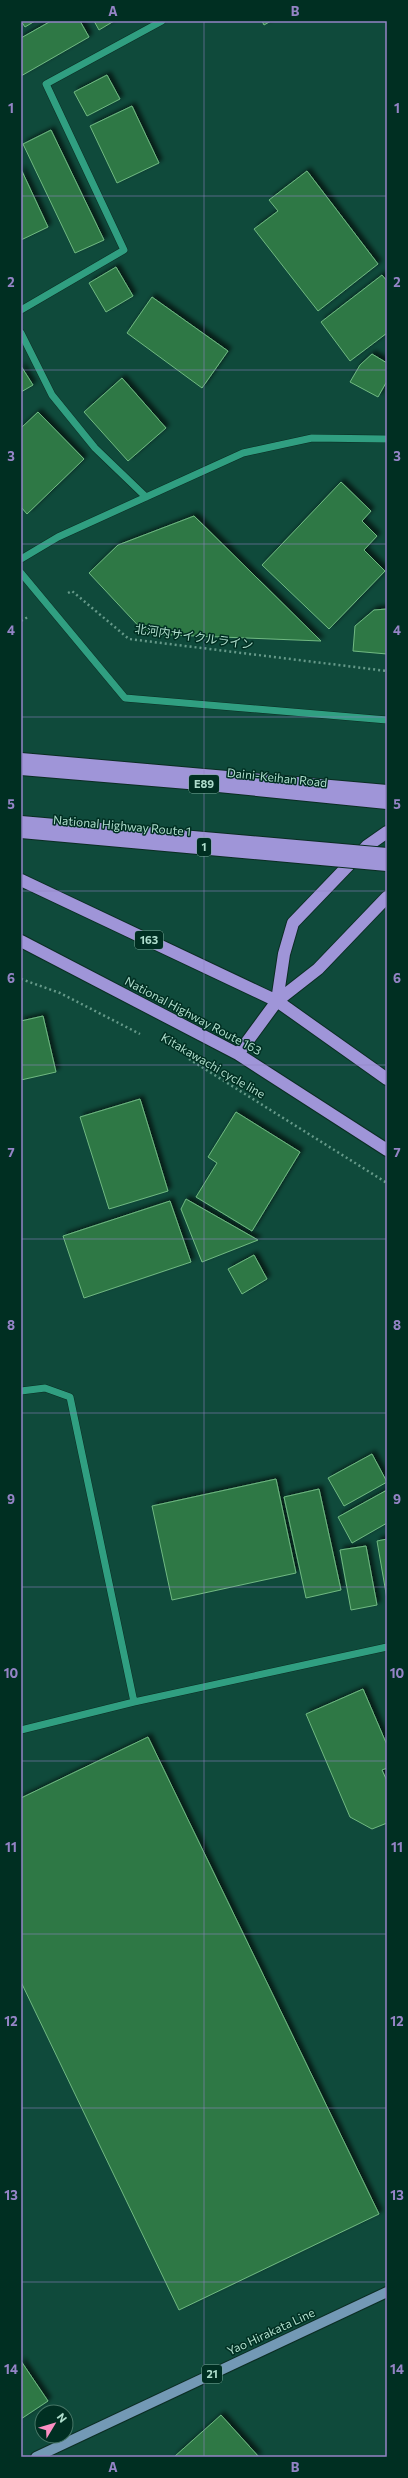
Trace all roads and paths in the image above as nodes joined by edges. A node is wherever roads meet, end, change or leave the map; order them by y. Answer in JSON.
{"nodes":[{"id":1,"x":162,"y":21,"type":"edge"},
{"id":2,"x":21,"y":310,"type":"edge"},
{"id":3,"x":21,"y":333,"type":"edge"},
{"id":4,"x":387,"y":439,"type":"edge"},
{"id":5,"x":146,"y":497,"type":"junction"},
{"id":6,"x":21,"y":559,"type":"edge"},
{"id":7,"x":21,"y":573,"type":"edge"},
{"id":8,"x":48,"y":605,"type":"junction"},
{"id":9,"x":21,"y":620,"type":"edge"},
{"id":10,"x":387,"y":671,"type":"edge"},
{"id":11,"x":387,"y":720,"type":"edge"},
{"id":12,"x":21,"y":759,"type":"edge"},
{"id":13,"x":21,"y":768,"type":"edge"},
{"id":14,"x":387,"y":791,"type":"edge"},
{"id":15,"x":387,"y":803,"type":"edge"},
{"id":16,"x":21,"y":822,"type":"edge"},
{"id":17,"x":21,"y":832,"type":"edge"},
{"id":18,"x":387,"y":832,"type":"edge"},
{"id":19,"x":387,"y":854,"type":"edge"},
{"id":20,"x":387,"y":865,"type":"edge"},
{"id":21,"x":21,"y":880,"type":"edge"},
{"id":22,"x":387,"y":897,"type":"edge"},
{"id":23,"x":21,"y":941,"type":"edge"},
{"id":24,"x":21,"y":979,"type":"edge"},
{"id":25,"x":277,"y":1001,"type":"junction"},
{"id":26,"x":142,"y":1035,"type":"dead end"},
{"id":27,"x":238,"y":1054,"type":"junction"},
{"id":28,"x":183,"y":1056,"type":"dead end"},
{"id":29,"x":387,"y":1079,"type":"edge"},
{"id":30,"x":387,"y":1150,"type":"edge"},
{"id":31,"x":387,"y":1183,"type":"edge"},
{"id":32,"x":21,"y":1391,"type":"edge"},
{"id":33,"x":387,"y":1647,"type":"edge"},
{"id":34,"x":134,"y":1702,"type":"junction"},
{"id":35,"x":21,"y":1730,"type":"edge"},
{"id":36,"x":387,"y":2292,"type":"edge"},
{"id":37,"x":36,"y":2457,"type":"edge"}],
"edges":[{"from":1,"to":2,"type":"street"},
{"from":3,"to":5,"type":"street"},
{"from":4,"to":5,"type":"street"},
{"from":5,"to":6,"type":"street"},
{"from":7,"to":8,"type":"street"},
{"from":8,"to":9,"type":"path","name":"北河内サイクルライン"},
{"from":8,"to":10,"type":"path","name":"北河内サイクルライン"},
{"from":8,"to":11,"type":"street"},
{"from":12,"to":14,"type":"highway"},
{"from":13,"to":15,"type":"highway","name":"Daini-Keihan Road","number":"E89"},
{"from":16,"to":19,"type":"highway","bridge":true},
{"from":17,"to":20,"type":"highway","name":"National Highway Route 1","number":"1","bridge":true},
{"from":18,"to":25,"type":"highway"},
{"from":21,"to":25,"type":"highway","number":"163"},
{"from":22,"to":25,"type":"highway"},
{"from":23,"to":27,"type":"highway","name":"National Highway Route 163"},
{"from":24,"to":26,"type":"path"},
{"from":25,"to":27,"type":"highway"},
{"from":25,"to":29,"type":"highway","number":"163"},
{"from":27,"to":30,"type":"highway","name":"National Highway Route 163"},
{"from":28,"to":31,"type":"path","name":"Kitakawachi cycle line"},
{"from":32,"to":34,"type":"street"},
{"from":33,"to":34,"type":"street"},
{"from":34,"to":35,"type":"street"},
{"from":36,"to":37,"type":"main road","name":"Yao Hirakata Line","number":"21"}]}
